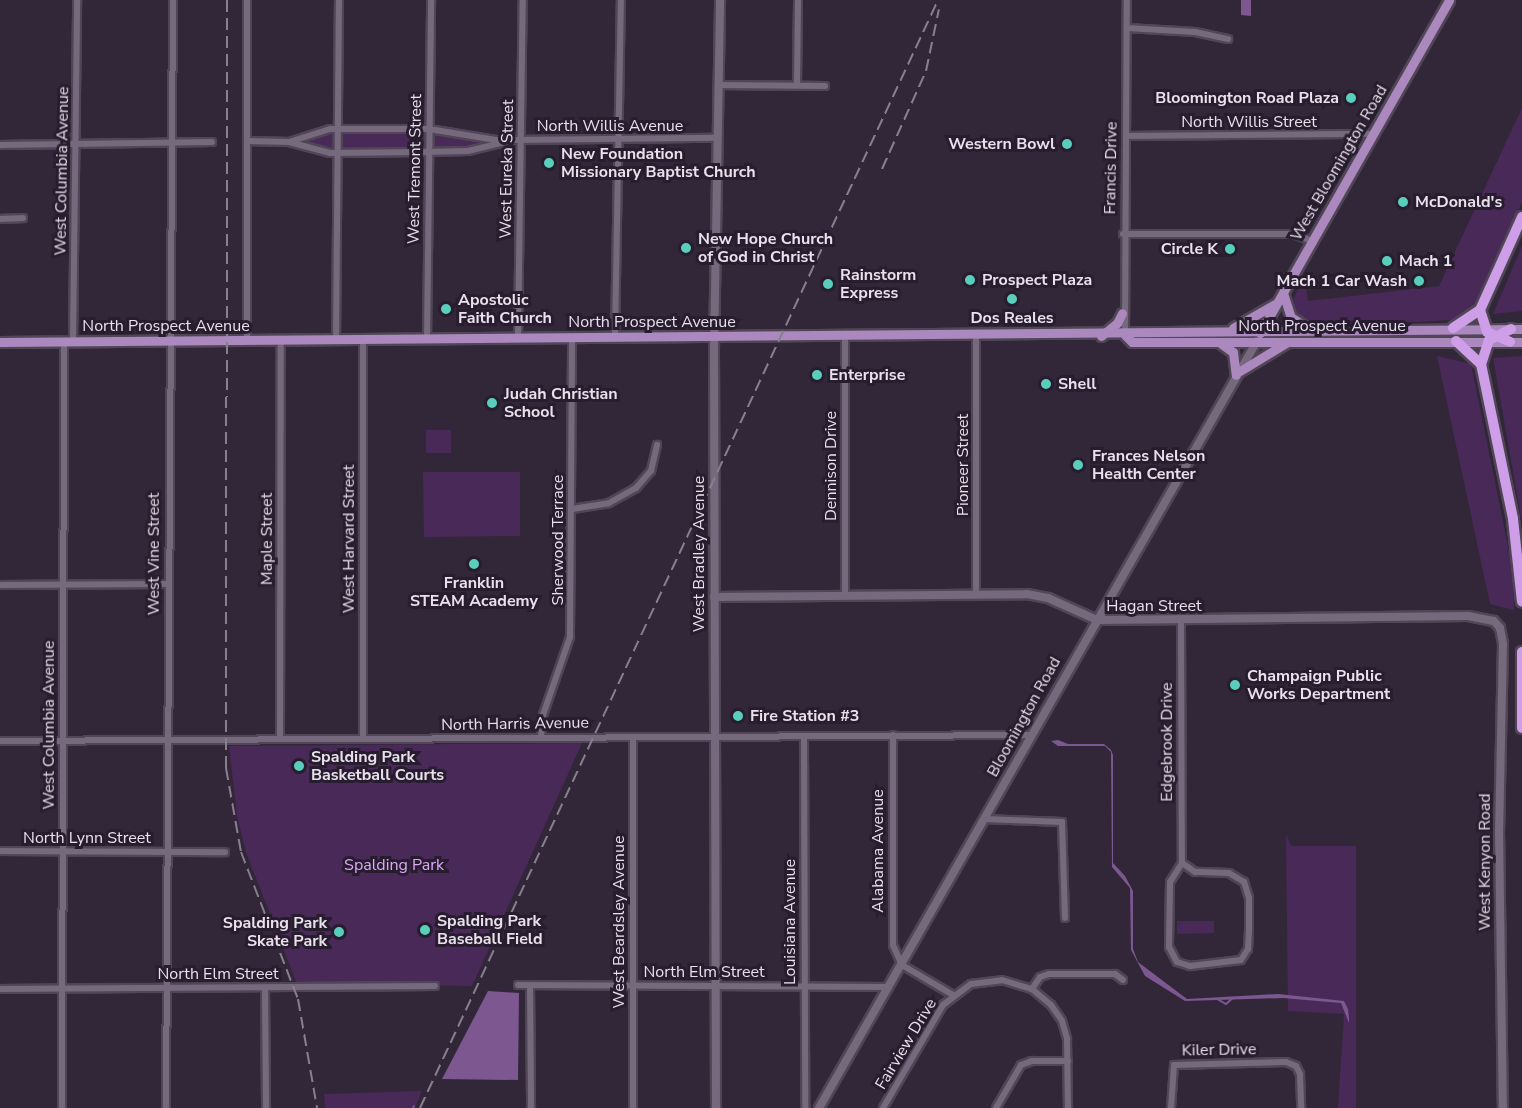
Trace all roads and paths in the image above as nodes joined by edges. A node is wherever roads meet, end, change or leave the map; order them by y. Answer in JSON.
{"nodes":[{"id":1,"x":77,"y":0,"type":"edge"},
{"id":2,"x":173,"y":0,"type":"edge"},
{"id":3,"x":247,"y":0,"type":"edge"},
{"id":4,"x":339,"y":0,"type":"edge"},
{"id":5,"x":431,"y":0,"type":"edge"},
{"id":6,"x":523,"y":0,"type":"edge"},
{"id":7,"x":621,"y":0,"type":"edge"},
{"id":8,"x":720,"y":0,"type":"edge"},
{"id":9,"x":798,"y":0,"type":"edge"},
{"id":10,"x":1127,"y":0,"type":"edge"},
{"id":11,"x":1449,"y":0,"type":"edge"},
{"id":12,"x":1127,"y":28,"type":"junction"},
{"id":13,"x":1228,"y":39,"type":"dead end"},
{"id":14,"x":797,"y":84,"type":"junction"},
{"id":15,"x":718,"y":85,"type":"junction"},
{"id":16,"x":825,"y":86,"type":"dead end"},
{"id":17,"x":338,"y":129,"type":"junction"},
{"id":18,"x":429,"y":129,"type":"junction"},
{"id":19,"x":1372,"y":134,"type":"junction"},
{"id":20,"x":1126,"y":136,"type":"junction"},
{"id":21,"x":717,"y":138,"type":"junction"},
{"id":22,"x":618,"y":139,"type":"junction"},
{"id":23,"x":521,"y":140,"type":"junction"},
{"id":24,"x":247,"y":141,"type":"junction"},
{"id":25,"x":502,"y":141,"type":"junction"},
{"id":26,"x":212,"y":142,"type":"dead end"},
{"id":27,"x":289,"y":142,"type":"junction"},
{"id":28,"x":171,"y":143,"type":"junction"},
{"id":29,"x":76,"y":144,"type":"junction"},
{"id":30,"x":0,"y":145,"type":"edge"},
{"id":31,"x":429,"y":152,"type":"junction"},
{"id":32,"x":338,"y":153,"type":"junction"},
{"id":33,"x":1522,"y":217,"type":"edge"},
{"id":34,"x":23,"y":218,"type":"dead end"},
{"id":35,"x":0,"y":219,"type":"edge"},
{"id":36,"x":1123,"y":234,"type":"junction"},
{"id":37,"x":1312,"y":241,"type":"junction"},
{"id":38,"x":1283,"y":293,"type":"junction"},
{"id":39,"x":1277,"y":302,"type":"junction"},
{"id":40,"x":1480,"y":310,"type":"junction"},
{"id":41,"x":1122,"y":313,"type":"junction"},
{"id":42,"x":1453,"y":328,"type":"junction"},
{"id":43,"x":1485,"y":328,"type":"junction"},
{"id":44,"x":1227,"y":329,"type":"junction"},
{"id":45,"x":1517,"y":329,"type":"edge"},
{"id":46,"x":1262,"y":330,"type":"junction"},
{"id":47,"x":1311,"y":330,"type":"junction"},
{"id":48,"x":1125,"y":335,"type":"junction"},
{"id":49,"x":714,"y":336,"type":"junction"},
{"id":50,"x":845,"y":336,"type":"junction"},
{"id":51,"x":976,"y":336,"type":"junction"},
{"id":52,"x":1101,"y":336,"type":"junction"},
{"id":53,"x":572,"y":337,"type":"junction"},
{"id":54,"x":615,"y":337,"type":"junction"},
{"id":55,"x":518,"y":338,"type":"junction"},
{"id":56,"x":336,"y":339,"type":"junction"},
{"id":57,"x":363,"y":339,"type":"junction"},
{"id":58,"x":427,"y":339,"type":"junction"},
{"id":59,"x":1491,"y":339,"type":"junction"},
{"id":60,"x":247,"y":340,"type":"junction"},
{"id":61,"x":281,"y":340,"type":"junction"},
{"id":62,"x":1217,"y":340,"type":"junction"},
{"id":63,"x":1257,"y":340,"type":"junction"},
{"id":64,"x":69,"y":341,"type":"junction"},
{"id":65,"x":168,"y":341,"type":"junction"},
{"id":66,"x":0,"y":342,"type":"edge"},
{"id":67,"x":1456,"y":342,"type":"junction"},
{"id":68,"x":1510,"y":342,"type":"joint"},
{"id":69,"x":1522,"y":342,"type":"edge"},
{"id":70,"x":1288,"y":343,"type":"junction"},
{"id":71,"x":1481,"y":364,"type":"junction"},
{"id":72,"x":1238,"y":373,"type":"junction"},
{"id":73,"x":657,"y":445,"type":"dead end"},
{"id":74,"x":572,"y":509,"type":"junction"},
{"id":75,"x":63,"y":584,"type":"junction"},
{"id":76,"x":167,"y":584,"type":"junction"},
{"id":77,"x":0,"y":585,"type":"edge"},
{"id":78,"x":976,"y":595,"type":"junction"},
{"id":79,"x":845,"y":596,"type":"junction"},
{"id":80,"x":714,"y":597,"type":"junction"},
{"id":81,"x":1522,"y":602,"type":"edge"},
{"id":82,"x":1097,"y":620,"type":"junction"},
{"id":83,"x":1491,"y":620,"type":"joint"},
{"id":84,"x":1181,"y":621,"type":"junction"},
{"id":85,"x":1522,"y":652,"type":"edge"},
{"id":86,"x":1522,"y":728,"type":"edge"},
{"id":87,"x":893,"y":735,"type":"junction"},
{"id":88,"x":1029,"y":735,"type":"junction"},
{"id":89,"x":633,"y":736,"type":"junction"},
{"id":90,"x":715,"y":736,"type":"junction"},
{"id":91,"x":804,"y":736,"type":"junction"},
{"id":92,"x":540,"y":737,"type":"junction"},
{"id":93,"x":280,"y":739,"type":"junction"},
{"id":94,"x":363,"y":739,"type":"junction"},
{"id":95,"x":63,"y":740,"type":"junction"},
{"id":96,"x":166,"y":740,"type":"junction"},
{"id":97,"x":0,"y":741,"type":"edge"},
{"id":98,"x":984,"y":819,"type":"junction"},
{"id":99,"x":0,"y":851,"type":"edge"},
{"id":100,"x":166,"y":851,"type":"junction"},
{"id":101,"x":62,"y":852,"type":"junction"},
{"id":102,"x":225,"y":852,"type":"dead end"},
{"id":103,"x":1182,"y":863,"type":"junction"},
{"id":104,"x":1065,"y":918,"type":"dead end"},
{"id":105,"x":902,"y":965,"type":"junction"},
{"id":106,"x":1123,"y":980,"type":"dead end"},
{"id":107,"x":518,"y":985,"type":"dead end"},
{"id":108,"x":530,"y":985,"type":"junction"},
{"id":109,"x":633,"y":985,"type":"junction"},
{"id":110,"x":715,"y":985,"type":"junction"},
{"id":111,"x":435,"y":986,"type":"dead end"},
{"id":112,"x":804,"y":986,"type":"junction"},
{"id":113,"x":889,"y":987,"type":"junction"},
{"id":114,"x":0,"y":988,"type":"edge"},
{"id":115,"x":62,"y":988,"type":"junction"},
{"id":116,"x":166,"y":988,"type":"junction"},
{"id":117,"x":266,"y":988,"type":"junction"},
{"id":118,"x":1032,"y":989,"type":"junction"},
{"id":119,"x":953,"y":995,"type":"junction"},
{"id":120,"x":1068,"y":1061,"type":"junction"},
{"id":121,"x":62,"y":1108,"type":"edge"},
{"id":122,"x":166,"y":1108,"type":"edge"},
{"id":123,"x":266,"y":1108,"type":"edge"},
{"id":124,"x":531,"y":1108,"type":"edge"},
{"id":125,"x":633,"y":1108,"type":"edge"},
{"id":126,"x":716,"y":1108,"type":"edge"},
{"id":127,"x":806,"y":1108,"type":"edge"},
{"id":128,"x":819,"y":1108,"type":"edge"},
{"id":129,"x":883,"y":1108,"type":"edge"},
{"id":130,"x":996,"y":1108,"type":"edge"},
{"id":131,"x":1068,"y":1108,"type":"edge"},
{"id":132,"x":1171,"y":1108,"type":"edge"},
{"id":133,"x":1300,"y":1108,"type":"edge"},
{"id":134,"x":1503,"y":1108,"type":"edge"}],
"edges":[{"from":1,"to":29,"type":"street","name":"West Columbia Avenue"},
{"from":2,"to":28,"type":"street","name":"West Vine Street"},
{"from":3,"to":24,"type":"street"},
{"from":4,"to":17,"type":"street"},
{"from":5,"to":18,"type":"street","name":"West Tremont Street"},
{"from":6,"to":23,"type":"street","name":"West Eureka Street"},
{"from":7,"to":22,"type":"street"},
{"from":8,"to":15,"type":"main road","name":"West Bradley Avenue"},
{"from":9,"to":14,"type":"street"},
{"from":10,"to":12,"type":"street","name":"Francis Drive"},
{"from":11,"to":19,"type":"main road","name":"West Bloomington Road"},
{"from":12,"to":13,"type":"street"},
{"from":12,"to":20,"type":"street","name":"Francis Drive"},
{"from":14,"to":15,"type":"street"},
{"from":14,"to":16,"type":"street"},
{"from":15,"to":21,"type":"main road","name":"West Bradley Avenue"},
{"from":17,"to":18,"type":"street","name":"North Willis Avenue"},
{"from":17,"to":27,"type":"street","name":"North Willis Avenue"},
{"from":17,"to":32,"type":"street"},
{"from":18,"to":25,"type":"street","name":"North Willis Avenue"},
{"from":18,"to":31,"type":"street","name":"West Tremont Street"},
{"from":19,"to":20,"type":"street","name":"North Willis Street"},
{"from":19,"to":37,"type":"main road","name":"West Bloomington Road"},
{"from":20,"to":36,"type":"street","name":"Francis Drive"},
{"from":21,"to":22,"type":"street","name":"North Willis Avenue"},
{"from":21,"to":49,"type":"main road","name":"West Bradley Avenue"},
{"from":22,"to":23,"type":"street","name":"North Willis Avenue"},
{"from":22,"to":54,"type":"street"},
{"from":23,"to":25,"type":"street","name":"North Willis Avenue"},
{"from":23,"to":55,"type":"street","name":"West Eureka Street"},
{"from":24,"to":27,"type":"street","name":"North Willis Avenue"},
{"from":24,"to":60,"type":"street"},
{"from":25,"to":31,"type":"street","name":"North Willis Avenue"},
{"from":26,"to":28,"type":"street"},
{"from":27,"to":32,"type":"street","name":"North Willis Avenue"},
{"from":28,"to":29,"type":"street"},
{"from":28,"to":65,"type":"street","name":"West Vine Street"},
{"from":29,"to":30,"type":"street"},
{"from":29,"to":64,"type":"street","name":"West Columbia Avenue"},
{"from":31,"to":32,"type":"street","name":"North Willis Avenue"},
{"from":31,"to":58,"type":"street","name":"West Tremont Street"},
{"from":32,"to":56,"type":"street"},
{"from":33,"to":40,"type":"highway"},
{"from":34,"to":35,"type":"street"},
{"from":36,"to":37,"type":"street"},
{"from":36,"to":41,"type":"street","name":"Francis Drive"},
{"from":37,"to":38,"type":"main road","name":"West Bloomington Road"},
{"from":38,"to":39,"type":"main road","name":"West Bloomington Road"},
{"from":38,"to":47,"type":"main road"},
{"from":39,"to":44,"type":"main road"},
{"from":39,"to":46,"type":"main road","name":"West Bloomington Road"},
{"from":40,"to":42,"type":"highway"},
{"from":40,"to":43,"type":"highway"},
{"from":41,"to":48,"type":"street","name":"Francis Drive"},
{"from":41,"to":52,"type":"main road"},
{"from":42,"to":43,"type":"main road","name":"North Prospect Avenue"},
{"from":42,"to":47,"type":"main road","name":"North Prospect Avenue"},
{"from":43,"to":45,"type":"main road","name":"North Prospect Avenue"},
{"from":43,"to":59,"type":"highway"},
{"from":44,"to":46,"type":"main road","name":"North Prospect Avenue"},
{"from":44,"to":48,"type":"main road","name":"North Prospect Avenue"},
{"from":45,"to":59,"type":"highway"},
{"from":46,"to":47,"type":"main road","name":"North Prospect Avenue"},
{"from":46,"to":63,"type":"main road","name":"West Bloomington Road"},
{"from":48,"to":52,"type":"main road","name":"North Prospect Avenue"},
{"from":48,"to":62,"type":"main road","name":"North Prospect Avenue"},
{"from":49,"to":50,"type":"main road","name":"North Prospect Avenue"},
{"from":49,"to":54,"type":"main road","name":"North Prospect Avenue"},
{"from":49,"to":80,"type":"main road","name":"West Bradley Avenue"},
{"from":50,"to":51,"type":"main road","name":"North Prospect Avenue"},
{"from":50,"to":79,"type":"street","name":"Dennison Drive"},
{"from":51,"to":52,"type":"main road","name":"North Prospect Avenue"},
{"from":51,"to":78,"type":"street","name":"Pioneer Street"},
{"from":53,"to":54,"type":"main road","name":"North Prospect Avenue"},
{"from":53,"to":55,"type":"main road","name":"North Prospect Avenue"},
{"from":53,"to":74,"type":"street","name":"Sherwood Terrace"},
{"from":55,"to":58,"type":"main road","name":"North Prospect Avenue"},
{"from":56,"to":57,"type":"main road","name":"North Prospect Avenue"},
{"from":56,"to":61,"type":"main road","name":"North Prospect Avenue"},
{"from":57,"to":58,"type":"main road","name":"North Prospect Avenue"},
{"from":57,"to":94,"type":"street","name":"West Harvard Street"},
{"from":59,"to":67,"type":"main road","name":"North Prospect Avenue"},
{"from":59,"to":68,"type":"highway"},
{"from":59,"to":71,"type":"highway"},
{"from":60,"to":61,"type":"main road","name":"North Prospect Avenue"},
{"from":60,"to":65,"type":"main road","name":"North Prospect Avenue"},
{"from":61,"to":93,"type":"street","name":"Maple Street"},
{"from":62,"to":63,"type":"main road","name":"North Prospect Avenue"},
{"from":62,"to":72,"type":"main road"},
{"from":63,"to":70,"type":"main road","name":"North Prospect Avenue"},
{"from":63,"to":72,"type":"main road","name":"Bloomington Road"},
{"from":64,"to":65,"type":"main road","name":"North Prospect Avenue"},
{"from":64,"to":66,"type":"main road","name":"North Prospect Avenue"},
{"from":64,"to":75,"type":"street","name":"West Columbia Avenue"},
{"from":65,"to":76,"type":"street","name":"West Vine Street"},
{"from":67,"to":70,"type":"main road","name":"North Prospect Avenue"},
{"from":67,"to":71,"type":"highway"},
{"from":68,"to":69,"type":"main road"},
{"from":70,"to":72,"type":"main road"},
{"from":71,"to":81,"type":"highway"},
{"from":72,"to":82,"type":"main road","name":"Bloomington Road"},
{"from":73,"to":74,"type":"street"},
{"from":74,"to":92,"type":"street","name":"Sherwood Terrace"},
{"from":75,"to":76,"type":"street"},
{"from":75,"to":77,"type":"street"},
{"from":75,"to":95,"type":"street","name":"West Columbia Avenue"},
{"from":76,"to":96,"type":"street","name":"West Vine Street"},
{"from":78,"to":79,"type":"main road","name":"Hagan Street"},
{"from":78,"to":82,"type":"main road","name":"Hagan Street"},
{"from":79,"to":80,"type":"main road","name":"Hagan Street"},
{"from":80,"to":90,"type":"main road","name":"West Bradley Avenue"},
{"from":82,"to":84,"type":"main road","name":"Hagan Street"},
{"from":82,"to":88,"type":"main road","name":"Bloomington Road"},
{"from":83,"to":84,"type":"main road","name":"Hagan Street"},
{"from":83,"to":134,"type":"main road","name":"West Kenyon Road"},
{"from":84,"to":103,"type":"street","name":"Edgebrook Drive"},
{"from":85,"to":86,"type":"highway"},
{"from":87,"to":88,"type":"street","name":"North Harris Avenue"},
{"from":87,"to":91,"type":"street","name":"North Harris Avenue"},
{"from":87,"to":105,"type":"street","name":"Alabama Avenue"},
{"from":88,"to":98,"type":"main road","name":"Bloomington Road"},
{"from":89,"to":90,"type":"street","name":"North Harris Avenue"},
{"from":89,"to":92,"type":"street","name":"North Harris Avenue"},
{"from":89,"to":109,"type":"street","name":"West Beardsley Avenue"},
{"from":90,"to":91,"type":"street","name":"North Harris Avenue"},
{"from":90,"to":110,"type":"main road","name":"West Bradley Avenue"},
{"from":91,"to":112,"type":"street","name":"Louisiana Avenue"},
{"from":92,"to":94,"type":"street","name":"North Harris Avenue"},
{"from":93,"to":94,"type":"street","name":"North Harris Avenue"},
{"from":93,"to":96,"type":"street","name":"North Harris Avenue"},
{"from":95,"to":96,"type":"street","name":"North Harris Avenue"},
{"from":95,"to":97,"type":"street","name":"North Harris Avenue"},
{"from":95,"to":101,"type":"street","name":"West Columbia Avenue"},
{"from":96,"to":100,"type":"street","name":"West Vine Street"},
{"from":98,"to":104,"type":"street"},
{"from":98,"to":105,"type":"main road","name":"Bloomington Road"},
{"from":99,"to":101,"type":"street","name":"North Lynn Street"},
{"from":100,"to":101,"type":"street","name":"North Lynn Street"},
{"from":100,"to":102,"type":"street","name":"North Lynn Street"},
{"from":100,"to":116,"type":"street","name":"West Vine Street"},
{"from":101,"to":115,"type":"street","name":"West Columbia Avenue"},
{"from":103,"to":103,"type":"street","name":"Edgebrook Drive"},
{"from":105,"to":113,"type":"main road","name":"Bloomington Road"},
{"from":105,"to":119,"type":"street"},
{"from":106,"to":118,"type":"street"},
{"from":107,"to":108,"type":"street","name":"North Elm Street"},
{"from":108,"to":109,"type":"street","name":"North Elm Street"},
{"from":108,"to":124,"type":"street"},
{"from":109,"to":110,"type":"street","name":"North Elm Street"},
{"from":109,"to":125,"type":"street","name":"West Beardsley Avenue"},
{"from":110,"to":112,"type":"street","name":"North Elm Street"},
{"from":110,"to":126,"type":"main road","name":"West Bradley Avenue"},
{"from":111,"to":117,"type":"street","name":"North Elm Street"},
{"from":112,"to":113,"type":"street","name":"North Elm Street"},
{"from":112,"to":127,"type":"street","name":"Louisiana Avenue"},
{"from":113,"to":128,"type":"main road","name":"Bloomington Road"},
{"from":114,"to":115,"type":"street","name":"North Elm Street"},
{"from":115,"to":116,"type":"street","name":"North Elm Street"},
{"from":115,"to":121,"type":"street","name":"West Columbia Avenue"},
{"from":116,"to":117,"type":"street","name":"North Elm Street"},
{"from":116,"to":122,"type":"street","name":"West Vine Street"},
{"from":117,"to":123,"type":"street"},
{"from":118,"to":119,"type":"street"},
{"from":118,"to":120,"type":"street"},
{"from":119,"to":129,"type":"street","name":"Fairview Drive"},
{"from":120,"to":130,"type":"street"},
{"from":120,"to":131,"type":"street"},
{"from":132,"to":133,"type":"street","name":"Kiler Drive"}]}
